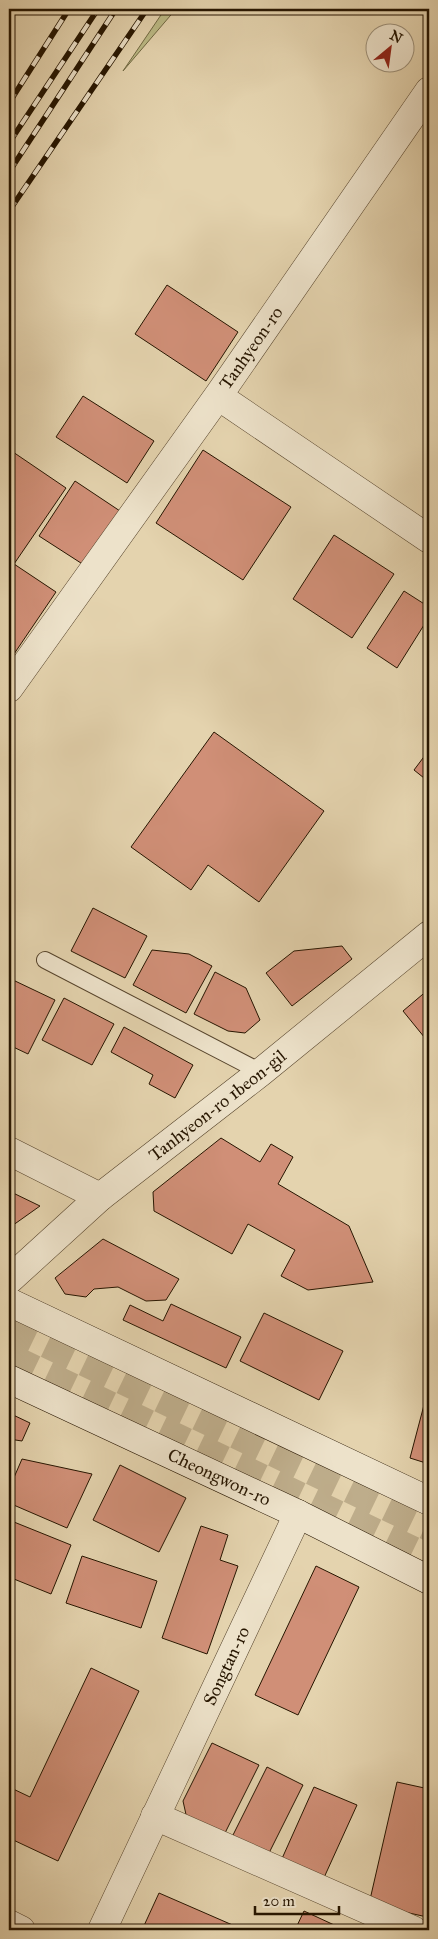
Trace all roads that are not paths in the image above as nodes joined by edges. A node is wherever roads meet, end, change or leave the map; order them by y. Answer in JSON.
{"nodes":[{"id":1,"x":429,"y":91,"type":"edge"},
{"id":2,"x":218,"y":396,"type":"junction"},
{"id":3,"x":429,"y":539,"type":"edge"},
{"id":4,"x":9,"y":688,"type":"edge"},
{"id":5,"x":429,"y":935,"type":"edge"},
{"id":6,"x":45,"y":960,"type":"dead end"},
{"id":7,"x":261,"y":1072,"type":"junction"},
{"id":8,"x":9,"y":1151,"type":"edge"},
{"id":9,"x":100,"y":1197,"type":"junction"},
{"id":10,"x":9,"y":1280,"type":"edge"},
{"id":11,"x":9,"y":1302,"type":"edge"},
{"id":12,"x":9,"y":1379,"type":"edge"},
{"id":13,"x":429,"y":1501,"type":"edge"},
{"id":14,"x":298,"y":1514,"type":"junction"},
{"id":15,"x":429,"y":1580,"type":"edge"},
{"id":16,"x":155,"y":1816,"type":"junction"},
{"id":17,"x":9,"y":1924,"type":"edge"},
{"id":18,"x":21,"y":1930,"type":"edge"},
{"id":19,"x":102,"y":1930,"type":"edge"},
{"id":20,"x":413,"y":1930,"type":"edge"}],
"edges":[{"from":1,"to":2,"type":"street","name":"Tanhyeon-ro"},
{"from":2,"to":3,"type":"street","name":"Tanhyeon-ro"},
{"from":2,"to":4,"type":"street"},
{"from":5,"to":7,"type":"street","name":"Tanhyeon-ro 1beon-gil"},
{"from":6,"to":7,"type":"lane"},
{"from":7,"to":9,"type":"street","name":"Tanhyeon-ro 1beon-gil"},
{"from":8,"to":9,"type":"street"},
{"from":9,"to":10,"type":"street","name":"Tanhyeon-ro 1beon-gil"},
{"from":11,"to":13,"type":"street"},
{"from":12,"to":14,"type":"street","name":"Cheongwon-ro"},
{"from":14,"to":15,"type":"street","name":"Cheongwon-ro"},
{"from":14,"to":16,"type":"street","name":"Songtan-ro"},
{"from":16,"to":19,"type":"street","name":"Songtan-ro"},
{"from":16,"to":20,"type":"street"},
{"from":17,"to":18,"type":"street"}]}
